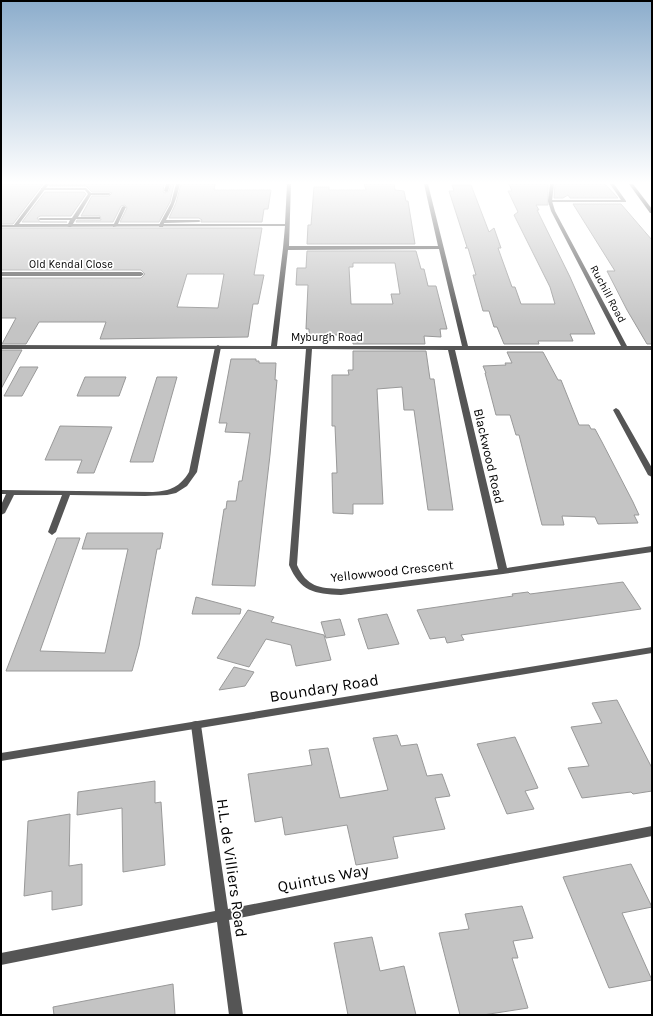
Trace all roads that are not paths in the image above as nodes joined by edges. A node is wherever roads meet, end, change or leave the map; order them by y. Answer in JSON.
{"nodes":[{"id":1,"x":287,"y":231,"type":"edge"},
{"id":2,"x":438,"y":231,"type":"edge"},
{"id":3,"x":563,"y":231,"type":"edge"},
{"id":4,"x":442,"y":247,"type":"junction"},
{"id":5,"x":286,"y":248,"type":"junction"},
{"id":6,"x":1,"y":274,"type":"edge"},
{"id":7,"x":141,"y":274,"type":"dead end"},
{"id":8,"x":1,"y":346,"type":"edge"},
{"id":9,"x":218,"y":347,"type":"junction"},
{"id":10,"x":274,"y":347,"type":"junction"},
{"id":11,"x":309,"y":347,"type":"junction"},
{"id":12,"x":451,"y":347,"type":"junction"},
{"id":13,"x":465,"y":347,"type":"junction"},
{"id":14,"x":625,"y":348,"type":"junction"},
{"id":15,"x":652,"y":348,"type":"edge"},
{"id":16,"x":616,"y":410,"type":"dead end"},
{"id":17,"x":652,"y":475,"type":"edge"},
{"id":18,"x":1,"y":492,"type":"edge"},
{"id":19,"x":11,"y":492,"type":"junction"},
{"id":20,"x":67,"y":493,"type":"junction"},
{"id":21,"x":1,"y":514,"type":"edge"},
{"id":22,"x":52,"y":532,"type":"dead end"},
{"id":23,"x":652,"y":549,"type":"edge"},
{"id":24,"x":503,"y":571,"type":"junction"},
{"id":25,"x":652,"y":650,"type":"edge"},
{"id":26,"x":196,"y":725,"type":"junction"},
{"id":27,"x":1,"y":757,"type":"edge"},
{"id":28,"x":652,"y":831,"type":"edge"},
{"id":29,"x":222,"y":915,"type":"junction"},
{"id":30,"x":1,"y":958,"type":"edge"},
{"id":31,"x":236,"y":1015,"type":"edge"}],
"edges":[{"from":1,"to":5,"type":"street"},
{"from":2,"to":4,"type":"street"},
{"from":3,"to":14,"type":"street","name":"Ruchill Road"},
{"from":4,"to":5,"type":"street"},
{"from":4,"to":13,"type":"street"},
{"from":5,"to":10,"type":"street"},
{"from":6,"to":7,"type":"street","name":"Old Kendal Close"},
{"from":8,"to":9,"type":"street","name":"Myburgh Road"},
{"from":9,"to":10,"type":"street","name":"Myburgh Road"},
{"from":9,"to":20,"type":"street"},
{"from":10,"to":11,"type":"street","name":"Myburgh Road"},
{"from":11,"to":12,"type":"street","name":"Myburgh Road"},
{"from":11,"to":24,"type":"street","name":"Yellowwood Crescent"},
{"from":12,"to":13,"type":"street","name":"Myburgh Road"},
{"from":12,"to":24,"type":"street","name":"Blackwood Road"},
{"from":13,"to":14,"type":"street","name":"Myburgh Road"},
{"from":14,"to":15,"type":"street","name":"Myburgh Road"},
{"from":16,"to":17,"type":"street"},
{"from":18,"to":19,"type":"street"},
{"from":19,"to":20,"type":"street"},
{"from":19,"to":21,"type":"street"},
{"from":20,"to":22,"type":"street"},
{"from":23,"to":24,"type":"street","name":"Yellowwood Crescent"},
{"from":25,"to":26,"type":"street","name":"Boundary Road"},
{"from":26,"to":27,"type":"street","name":"Boundary Road"},
{"from":26,"to":29,"type":"street","name":"H.L. de Villiers Road"},
{"from":28,"to":29,"type":"street","name":"Quintus Way"},
{"from":29,"to":30,"type":"street","name":"Quintus Way"},
{"from":29,"to":31,"type":"street","name":"H.L. de Villiers Road"}]}
